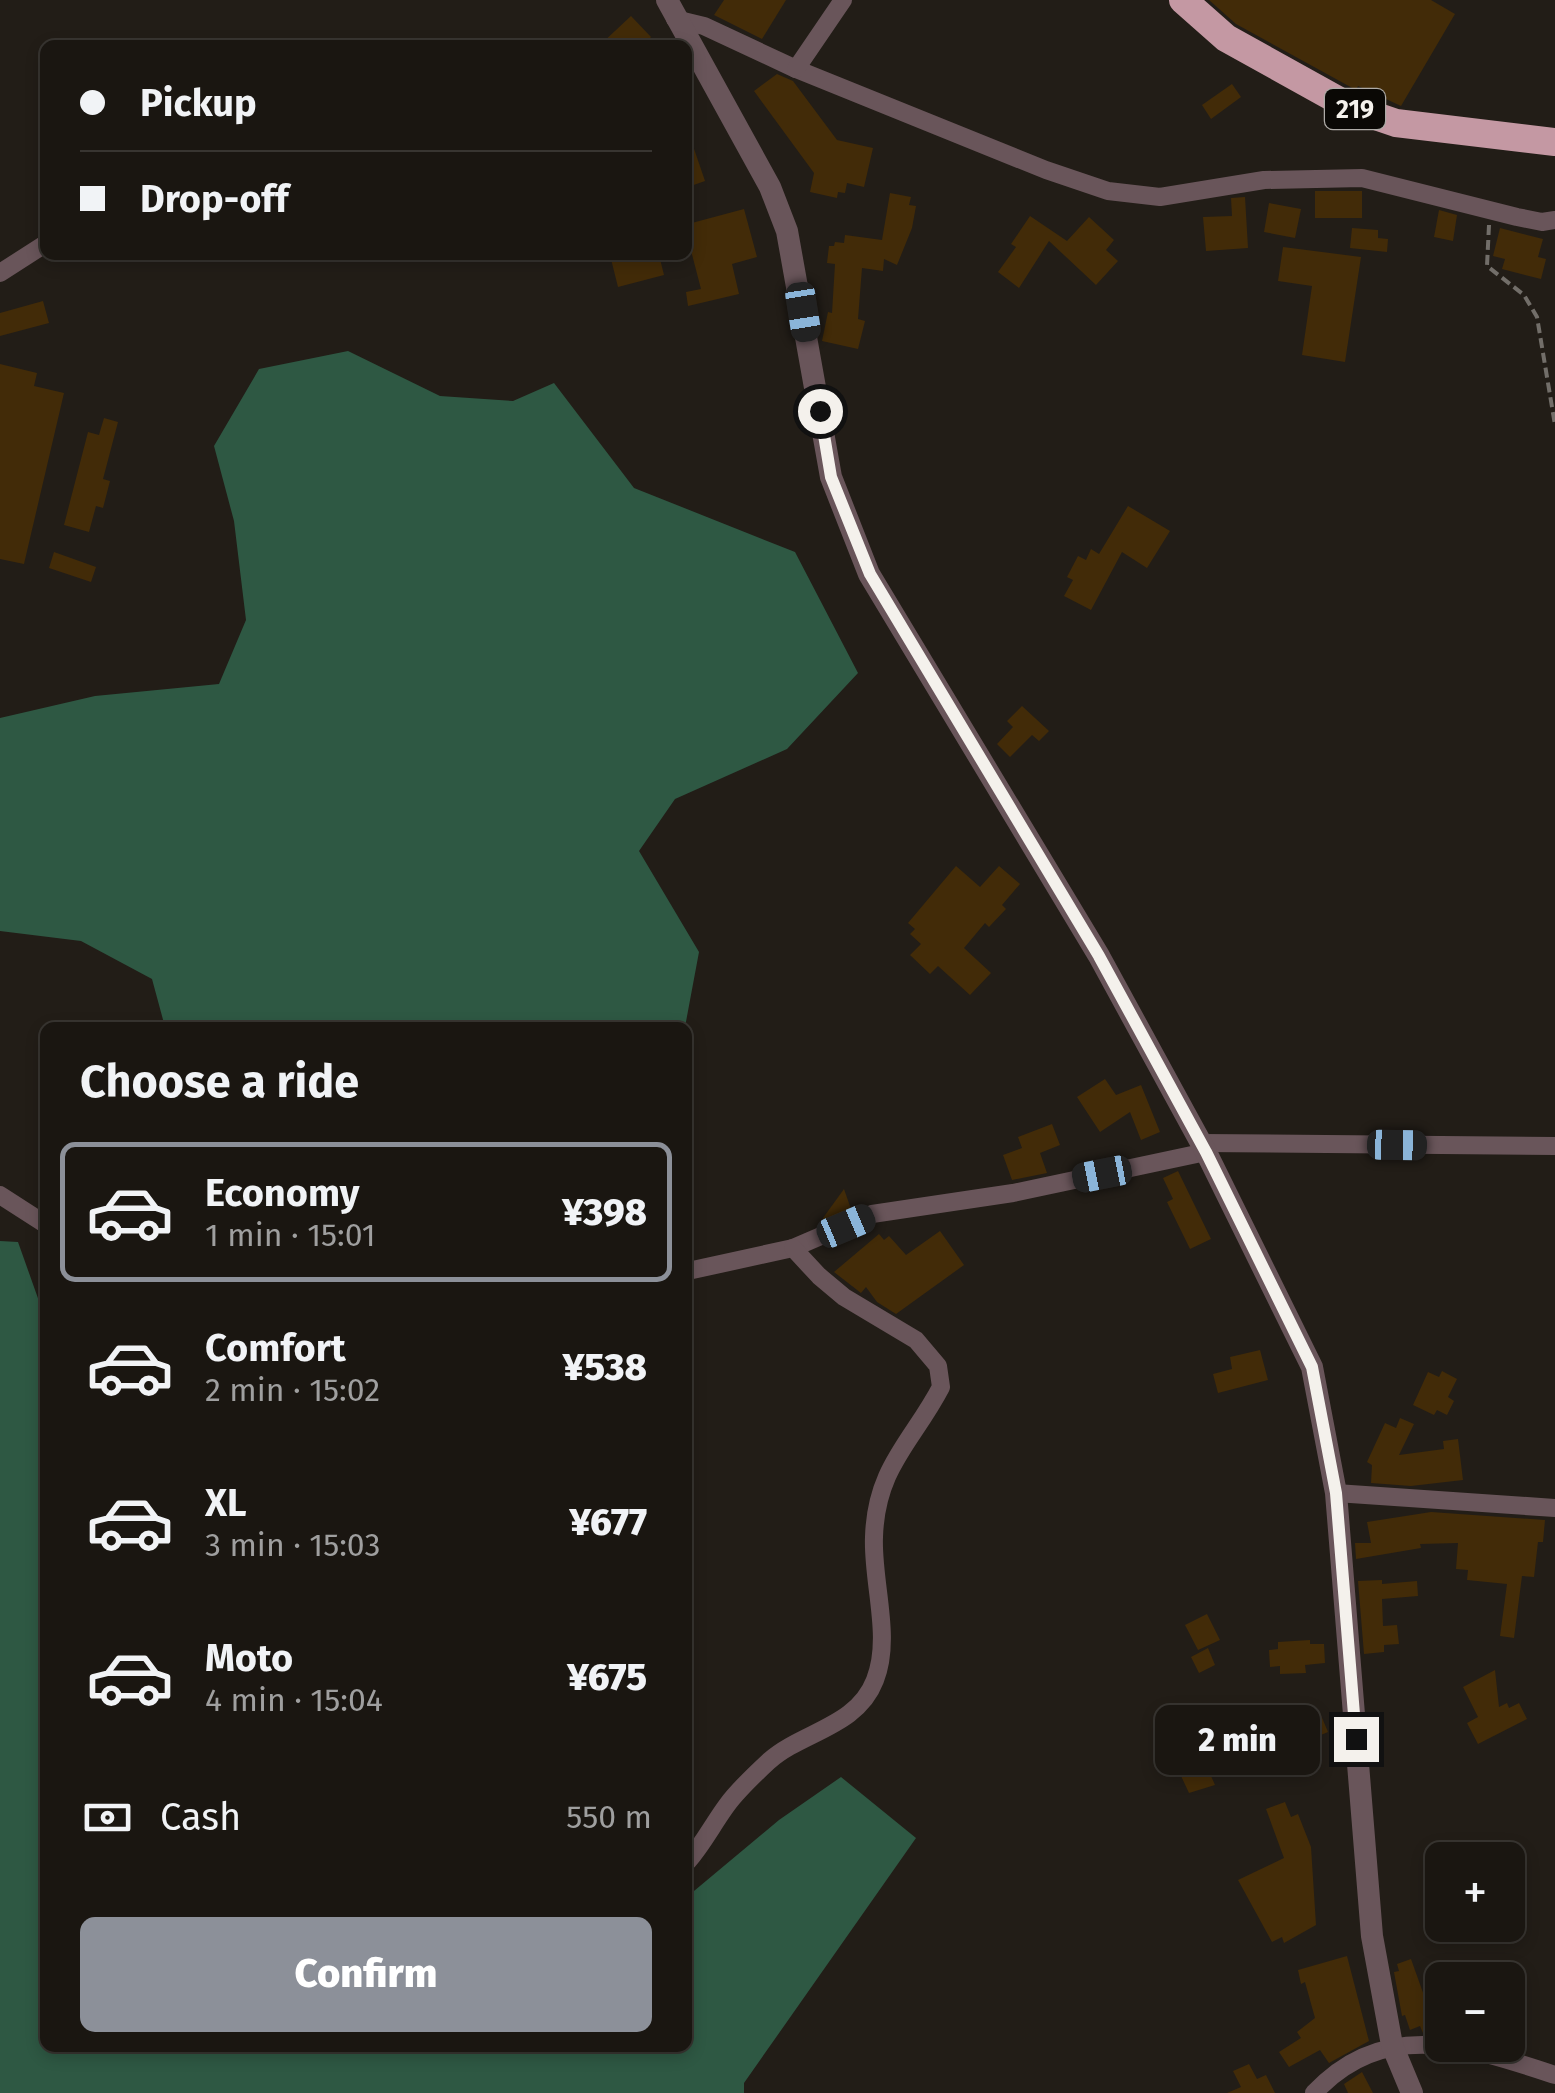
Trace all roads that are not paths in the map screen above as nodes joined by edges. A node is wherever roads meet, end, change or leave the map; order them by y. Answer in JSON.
{"nodes":[{"id":1,"x":843,"y":0,"type":"edge"},
{"id":2,"x":1183,"y":0,"type":"edge"},
{"id":3,"x":671,"y":9,"type":"edge"},
{"id":4,"x":686,"y":40,"type":"edge"},
{"id":5,"x":692,"y":51,"type":"edge"},
{"id":6,"x":796,"y":69,"type":"junction"},
{"id":7,"x":1555,"y":142,"type":"edge"},
{"id":8,"x":1555,"y":220,"type":"edge"},
{"id":9,"x":40,"y":247,"type":"edge"},
{"id":10,"x":0,"y":273,"type":"edge"},
{"id":11,"x":1555,"y":1146,"type":"edge"},
{"id":12,"x":1203,"y":1148,"type":"junction"},
{"id":13,"x":0,"y":1195,"type":"edge"},
{"id":14,"x":40,"y":1221,"type":"edge"},
{"id":15,"x":793,"y":1248,"type":"junction"},
{"id":16,"x":692,"y":1270,"type":"edge"},
{"id":17,"x":1336,"y":1493,"type":"junction"},
{"id":18,"x":1555,"y":1508,"type":"edge"},
{"id":19,"x":692,"y":1855,"type":"edge"},
{"id":20,"x":1392,"y":2045,"type":"junction"},
{"id":21,"x":1555,"y":2075,"type":"edge"},
{"id":22,"x":1314,"y":2093,"type":"edge"},
{"id":23,"x":1412,"y":2093,"type":"edge"}],
"edges":[{"from":1,"to":6,"type":"street"},
{"from":2,"to":7,"type":"highway","number":"219"},
{"from":3,"to":4,"type":"street"},
{"from":3,"to":6,"type":"street"},
{"from":5,"to":12,"type":"street"},
{"from":6,"to":8,"type":"street"},
{"from":9,"to":10,"type":"street"},
{"from":11,"to":12,"type":"street"},
{"from":12,"to":15,"type":"street"},
{"from":12,"to":17,"type":"street"},
{"from":13,"to":14,"type":"street"},
{"from":15,"to":16,"type":"street"},
{"from":15,"to":19,"type":"street"},
{"from":17,"to":18,"type":"street"},
{"from":17,"to":20,"type":"street"},
{"from":20,"to":21,"type":"street"},
{"from":20,"to":22,"type":"street"},
{"from":20,"to":23,"type":"street"}]}
